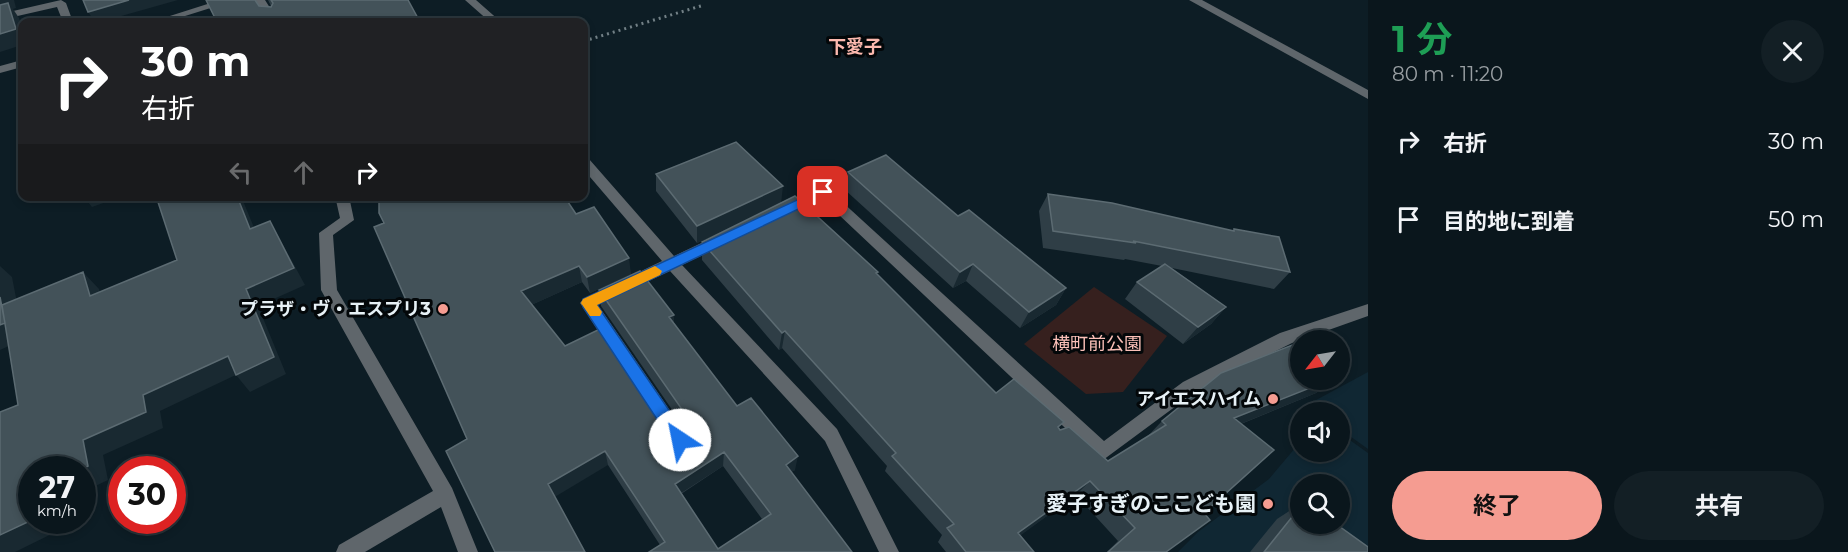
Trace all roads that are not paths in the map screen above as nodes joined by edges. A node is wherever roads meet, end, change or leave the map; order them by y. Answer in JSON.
{"nodes":[{"id":1,"x":231,"y":0,"type":"edge"},
{"id":2,"x":260,"y":0,"type":"edge"},
{"id":3,"x":470,"y":0,"type":"edge"},
{"id":4,"x":1194,"y":0,"type":"edge"},
{"id":5,"x":0,"y":17,"type":"edge"},
{"id":6,"x":67,"y":18,"type":"edge"},
{"id":7,"x":170,"y":18,"type":"edge"},
{"id":8,"x":271,"y":18,"type":"edge"},
{"id":9,"x":491,"y":18,"type":"edge"},
{"id":10,"x":18,"y":64,"type":"edge"},
{"id":11,"x":0,"y":70,"type":"edge"},
{"id":12,"x":1368,"y":95,"type":"edge"},
{"id":13,"x":588,"y":167,"type":"edge"},
{"id":14,"x":343,"y":201,"type":"edge"},
{"id":15,"x":769,"y":217,"type":"edge"},
{"id":16,"x":737,"y":232,"type":"edge"},
{"id":17,"x":672,"y":262,"type":"junction"},
{"id":18,"x":1368,"y":310,"type":"edge"},
{"id":19,"x":680,"y":440,"type":"edge"},
{"id":20,"x":445,"y":494,"type":"junction"},
{"id":21,"x":346,"y":552,"type":"edge"},
{"id":22,"x":468,"y":552,"type":"edge"},
{"id":23,"x":889,"y":552,"type":"edge"}],
"edges":[{"from":1,"to":7,"type":"street"},
{"from":2,"to":8,"type":"street"},
{"from":3,"to":9,"type":"street"},
{"from":4,"to":12,"type":"street"},
{"from":5,"to":6,"type":"street"},
{"from":10,"to":11,"type":"street"},
{"from":13,"to":17,"type":"street"},
{"from":14,"to":20,"type":"street"},
{"from":15,"to":18,"type":"street"},
{"from":16,"to":17,"type":"street"},
{"from":17,"to":19,"type":"street"},
{"from":17,"to":23,"type":"street"},
{"from":20,"to":21,"type":"street"},
{"from":20,"to":22,"type":"street"}]}
